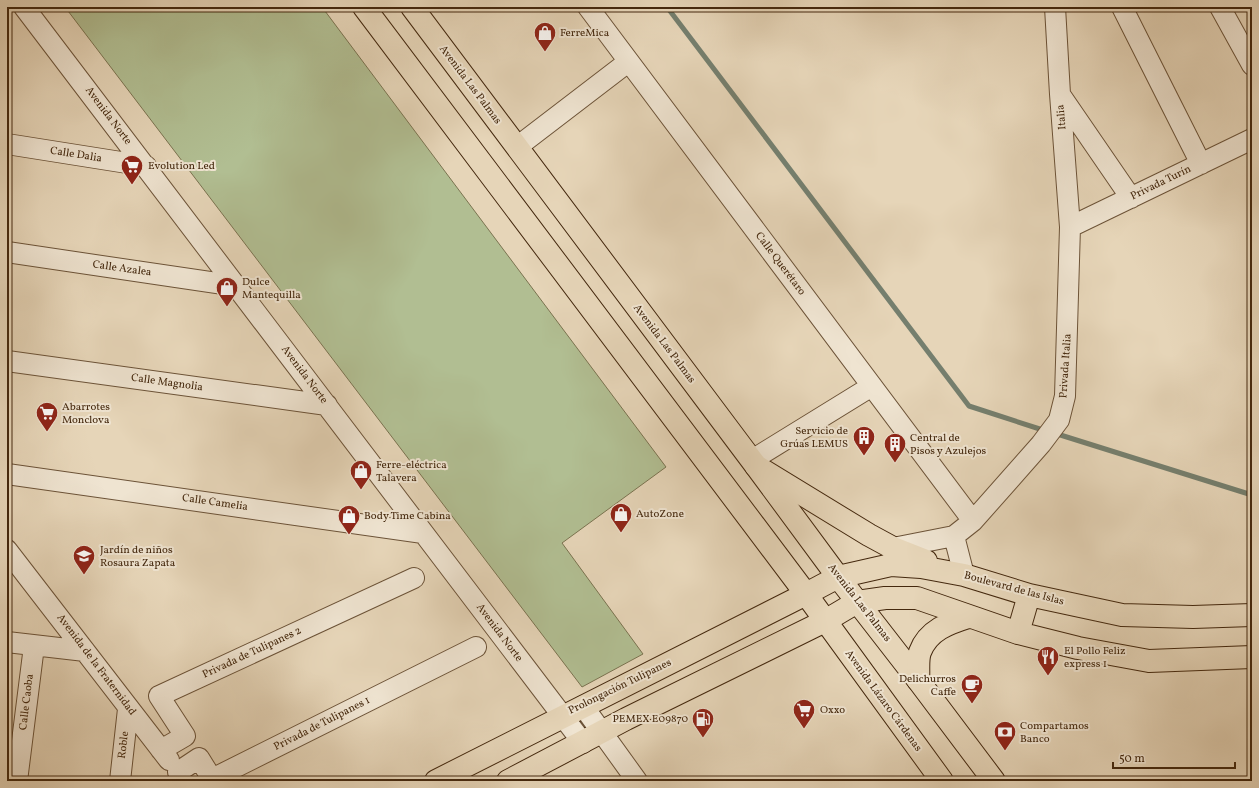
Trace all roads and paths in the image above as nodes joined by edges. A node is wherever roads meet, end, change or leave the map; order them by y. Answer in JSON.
{"nodes":[{"id":1,"x":24,"y":7,"type":"edge"},
{"id":2,"x":364,"y":7,"type":"edge"},
{"id":3,"x":412,"y":7,"type":"edge"},
{"id":4,"x":588,"y":7,"type":"edge"},
{"id":5,"x":1055,"y":7,"type":"edge"},
{"id":6,"x":1122,"y":7,"type":"edge"},
{"id":7,"x":1220,"y":7,"type":"edge"},
{"id":8,"x":628,"y":62,"type":"junction"},
{"id":9,"x":1252,"y":65,"type":"edge"},
{"id":10,"x":1060,"y":94,"type":"junction"},
{"id":11,"x":1252,"y":139,"type":"edge"},
{"id":12,"x":7,"y":144,"type":"edge"},
{"id":13,"x":517,"y":147,"type":"junction"},
{"id":14,"x":1201,"y":164,"type":"junction"},
{"id":15,"x":146,"y":166,"type":"junction"},
{"id":16,"x":1131,"y":198,"type":"junction"},
{"id":17,"x":1070,"y":227,"type":"junction"},
{"id":18,"x":7,"y":252,"type":"edge"},
{"id":19,"x":237,"y":286,"type":"junction"},
{"id":20,"x":7,"y":361,"type":"edge"},
{"id":21,"x":872,"y":386,"type":"junction"},
{"id":22,"x":327,"y":405,"type":"junction"},
{"id":23,"x":754,"y":463,"type":"junction"},
{"id":24,"x":7,"y":474,"type":"edge"},
{"id":25,"x":973,"y":521,"type":"junction"},
{"id":26,"x":423,"y":533,"type":"junction"},
{"id":27,"x":954,"y":536,"type":"junction"},
{"id":28,"x":893,"y":548,"type":"junction"},
{"id":29,"x":7,"y":550,"type":"edge"},
{"id":30,"x":964,"y":575,"type":"junction"},
{"id":31,"x":838,"y":577,"type":"junction"},
{"id":32,"x":414,"y":578,"type":"dead end"},
{"id":33,"x":806,"y":594,"type":"junction"},
{"id":34,"x":1029,"y":596,"type":"junction"},
{"id":35,"x":857,"y":602,"type":"junction"},
{"id":36,"x":1252,"y":615,"type":"edge"},
{"id":37,"x":968,"y":617,"type":"junction"},
{"id":38,"x":825,"y":621,"type":"junction"},
{"id":39,"x":1018,"y":633,"type":"junction"},
{"id":40,"x":7,"y":642,"type":"edge"},
{"id":41,"x":34,"y":646,"type":"junction"},
{"id":42,"x":476,"y":647,"type":"dead end"},
{"id":43,"x":85,"y":651,"type":"junction"},
{"id":44,"x":1252,"y":657,"type":"edge"},
{"id":45,"x":918,"y":680,"type":"junction"},
{"id":46,"x":583,"y":706,"type":"junction"},
{"id":47,"x":128,"y":709,"type":"junction"},
{"id":48,"x":562,"y":716,"type":"junction"},
{"id":49,"x":602,"y":732,"type":"junction"},
{"id":50,"x":185,"y":736,"type":"junction"},
{"id":51,"x":583,"y":743,"type":"junction"},
{"id":52,"x":161,"y":750,"type":"junction"},
{"id":53,"x":199,"y":758,"type":"junction"},
{"id":54,"x":181,"y":777,"type":"edge"},
{"id":55,"x":17,"y":781,"type":"edge"},
{"id":56,"x":120,"y":781,"type":"edge"},
{"id":57,"x":436,"y":781,"type":"edge"},
{"id":58,"x":508,"y":781,"type":"edge"},
{"id":59,"x":637,"y":781,"type":"edge"},
{"id":60,"x":942,"y":781,"type":"edge"},
{"id":61,"x":994,"y":781,"type":"edge"}],
"edges":[{"from":1,"to":15,"type":"street","name":"Avenida Norte"},
{"from":2,"to":33,"type":"main road"},
{"from":3,"to":13,"type":"main road","name":"Avenida Las Palmas"},
{"from":4,"to":8,"type":"street","name":"Calle Querétaro"},
{"from":5,"to":10,"type":"street","name":"Italia"},
{"from":6,"to":14,"type":"street"},
{"from":7,"to":9,"type":"street"},
{"from":8,"to":13,"type":"street"},
{"from":8,"to":21,"type":"street","name":"Calle Querétaro"},
{"from":10,"to":16,"type":"street"},
{"from":10,"to":17,"type":"street","name":"Italia"},
{"from":11,"to":14,"type":"street","name":"Privada Turín"},
{"from":12,"to":15,"type":"street","name":"Calle Dalia"},
{"from":13,"to":23,"type":"main road","name":"Avenida Las Palmas"},
{"from":14,"to":16,"type":"street","name":"Privada Turín"},
{"from":15,"to":19,"type":"street","name":"Avenida Norte"},
{"from":16,"to":17,"type":"street","name":"Privada Turín"},
{"from":17,"to":25,"type":"street","name":"Privada Italia"},
{"from":18,"to":19,"type":"street","name":"Calle Azalea"},
{"from":19,"to":22,"type":"street","name":"Avenida Norte"},
{"from":20,"to":22,"type":"street","name":"Calle Magnolia"},
{"from":21,"to":23,"type":"street"},
{"from":21,"to":25,"type":"street","name":"Calle Querétaro"},
{"from":22,"to":26,"type":"street","name":"Avenida Norte"},
{"from":23,"to":28,"type":"main road"},
{"from":23,"to":31,"type":"main road","name":"Avenida Las Palmas"},
{"from":24,"to":26,"type":"street","name":"Calle Camelia"},
{"from":25,"to":27,"type":"street","name":"Privada Italia"},
{"from":26,"to":48,"type":"street","name":"Avenida Norte"},
{"from":27,"to":28,"type":"street","name":"Privada Italia"},
{"from":27,"to":30,"type":"street"},
{"from":28,"to":30,"type":"main road"},
{"from":29,"to":43,"type":"street","name":"Avenida de la Fraternidad"},
{"from":30,"to":31,"type":"main road","name":"Boulevard de las Islas"},
{"from":30,"to":34,"type":"main road","name":"Boulevard de las Islas"},
{"from":31,"to":33,"type":"main road","name":"Boulevard de las Islas"},
{"from":31,"to":35,"type":"main road","name":"Avenida Las Palmas"},
{"from":32,"to":50,"type":"street","name":"Privada de Tulipanes 2"},
{"from":33,"to":38,"type":"main road"},
{"from":33,"to":46,"type":"main road","name":"Prolongación Tulipanes"},
{"from":34,"to":36,"type":"main road","name":"Boulevard de las Islas"},
{"from":34,"to":39,"type":"main road"},
{"from":35,"to":37,"type":"main road"},
{"from":35,"to":38,"type":"main road"},
{"from":35,"to":45,"type":"main road","name":"Avenida Las Palmas"},
{"from":37,"to":39,"type":"main road"},
{"from":37,"to":45,"type":"main road"},
{"from":38,"to":49,"type":"main road"},
{"from":38,"to":60,"type":"main road","name":"Avenida Lázaro Cárdenas"},
{"from":39,"to":44,"type":"main road"},
{"from":40,"to":41,"type":"street"},
{"from":41,"to":43,"type":"street"},
{"from":41,"to":55,"type":"street","name":"Calle Caoba"},
{"from":42,"to":53,"type":"street","name":"Privada de Tulipanes 1"},
{"from":43,"to":47,"type":"street","name":"Avenida de la Fraternidad"},
{"from":45,"to":61,"type":"main road"},
{"from":46,"to":48,"type":"main road","name":"Prolongación Tulipanes"},
{"from":46,"to":49,"type":"street"},
{"from":47,"to":52,"type":"street","name":"Avenida de la Fraternidad"},
{"from":47,"to":56,"type":"street","name":"Roble"},
{"from":48,"to":51,"type":"street","name":"Avenida Norte"},
{"from":48,"to":57,"type":"main road","name":"Prolongación Tulipanes"},
{"from":49,"to":51,"type":"main road"},
{"from":49,"to":59,"type":"street"},
{"from":50,"to":52,"type":"street"},
{"from":50,"to":53,"type":"street"},
{"from":51,"to":58,"type":"main road"},
{"from":52,"to":54,"type":"street","name":"Avenida de la Fraternidad"},
{"from":53,"to":54,"type":"street"}]}
